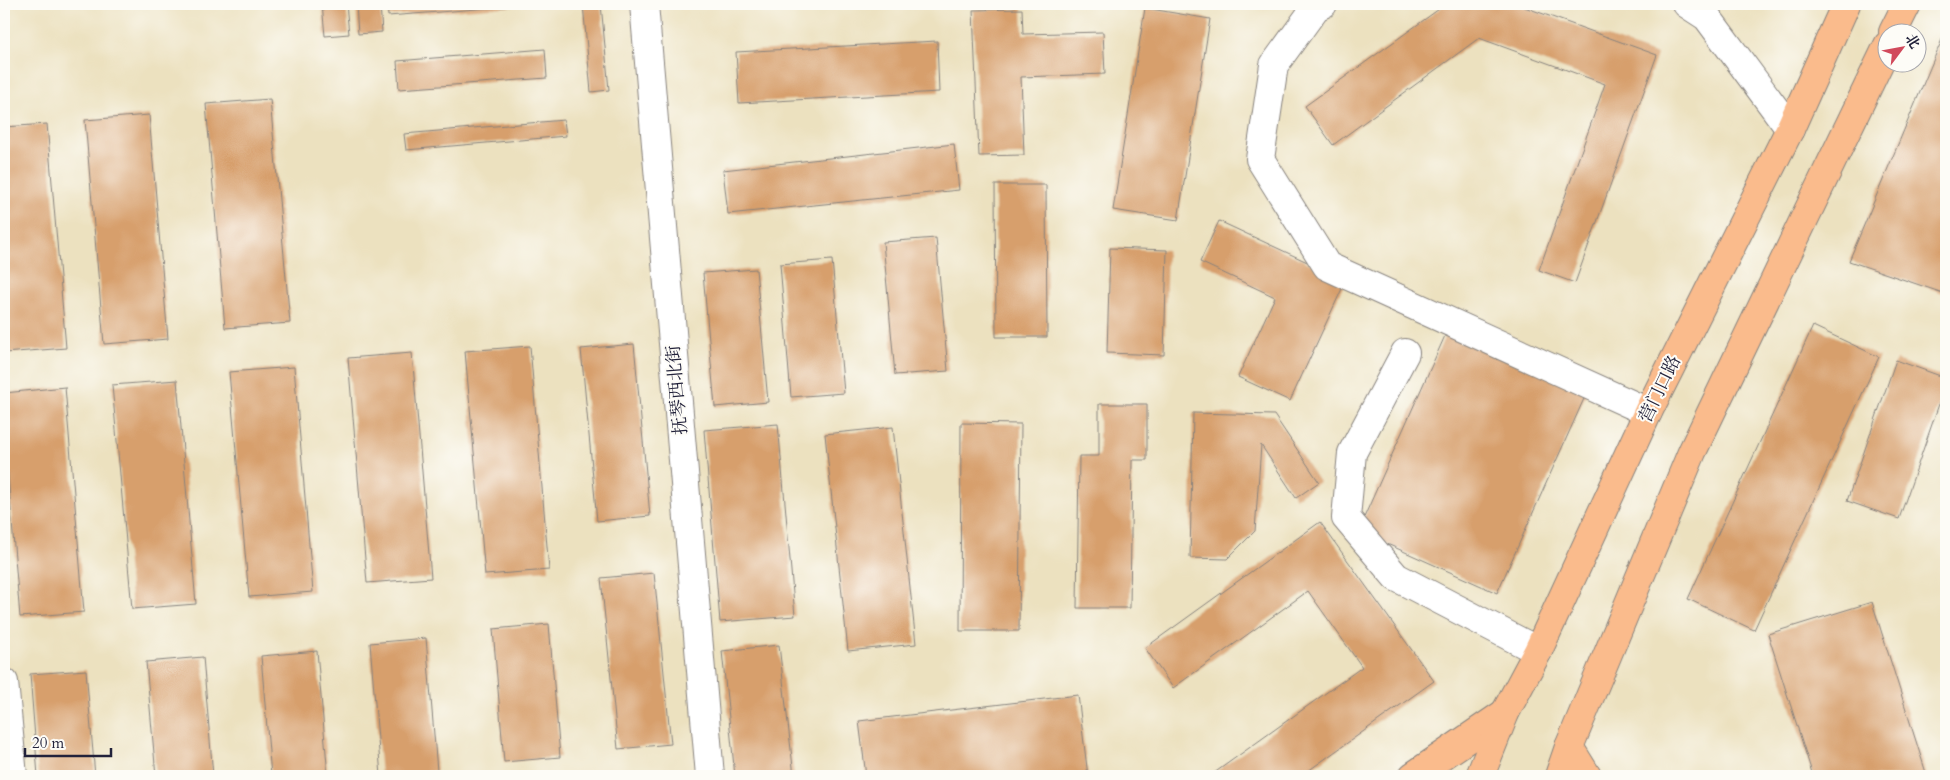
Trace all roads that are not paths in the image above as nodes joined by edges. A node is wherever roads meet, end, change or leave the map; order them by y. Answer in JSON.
{"nodes":[{"id":1,"x":644,"y":4,"type":"edge"},
{"id":2,"x":1323,"y":4,"type":"edge"},
{"id":3,"x":1687,"y":4,"type":"edge"},
{"id":4,"x":1846,"y":4,"type":"edge"},
{"id":5,"x":1907,"y":4,"type":"edge"},
{"id":6,"x":1898,"y":22,"type":"edge"},
{"id":7,"x":1878,"y":66,"type":"edge"},
{"id":8,"x":1790,"y":129,"type":"junction"},
{"id":9,"x":1405,"y":353,"type":"dead end"},
{"id":10,"x":1648,"y":412,"type":"junction"},
{"id":11,"x":1538,"y":651,"type":"junction"},
{"id":12,"x":4,"y":682,"type":"edge"},
{"id":13,"x":1505,"y":714,"type":"junction"},
{"id":14,"x":1569,"y":747,"type":"junction"},
{"id":15,"x":13,"y":776,"type":"edge"},
{"id":16,"x":710,"y":776,"type":"edge"},
{"id":17,"x":1413,"y":776,"type":"edge"},
{"id":18,"x":1480,"y":776,"type":"edge"},
{"id":19,"x":1560,"y":776,"type":"edge"},
{"id":20,"x":1587,"y":776,"type":"edge"}],
"edges":[{"from":1,"to":16,"type":"street","name":"抚琴西北街"},
{"from":2,"to":10,"type":"street"},
{"from":3,"to":8,"type":"street"},
{"from":4,"to":8,"type":"main road","name":"营门口路"},
{"from":5,"to":6,"type":"main road"},
{"from":7,"to":14,"type":"main road"},
{"from":8,"to":10,"type":"main road","name":"营门口路"},
{"from":9,"to":11,"type":"street"},
{"from":10,"to":11,"type":"main road","name":"营门口路"},
{"from":11,"to":13,"type":"main road","name":"营门口路"},
{"from":12,"to":15,"type":"street"},
{"from":13,"to":17,"type":"main road"},
{"from":13,"to":18,"type":"main road","name":"营门口路"},
{"from":14,"to":19,"type":"main road"},
{"from":14,"to":20,"type":"main road"}]}
